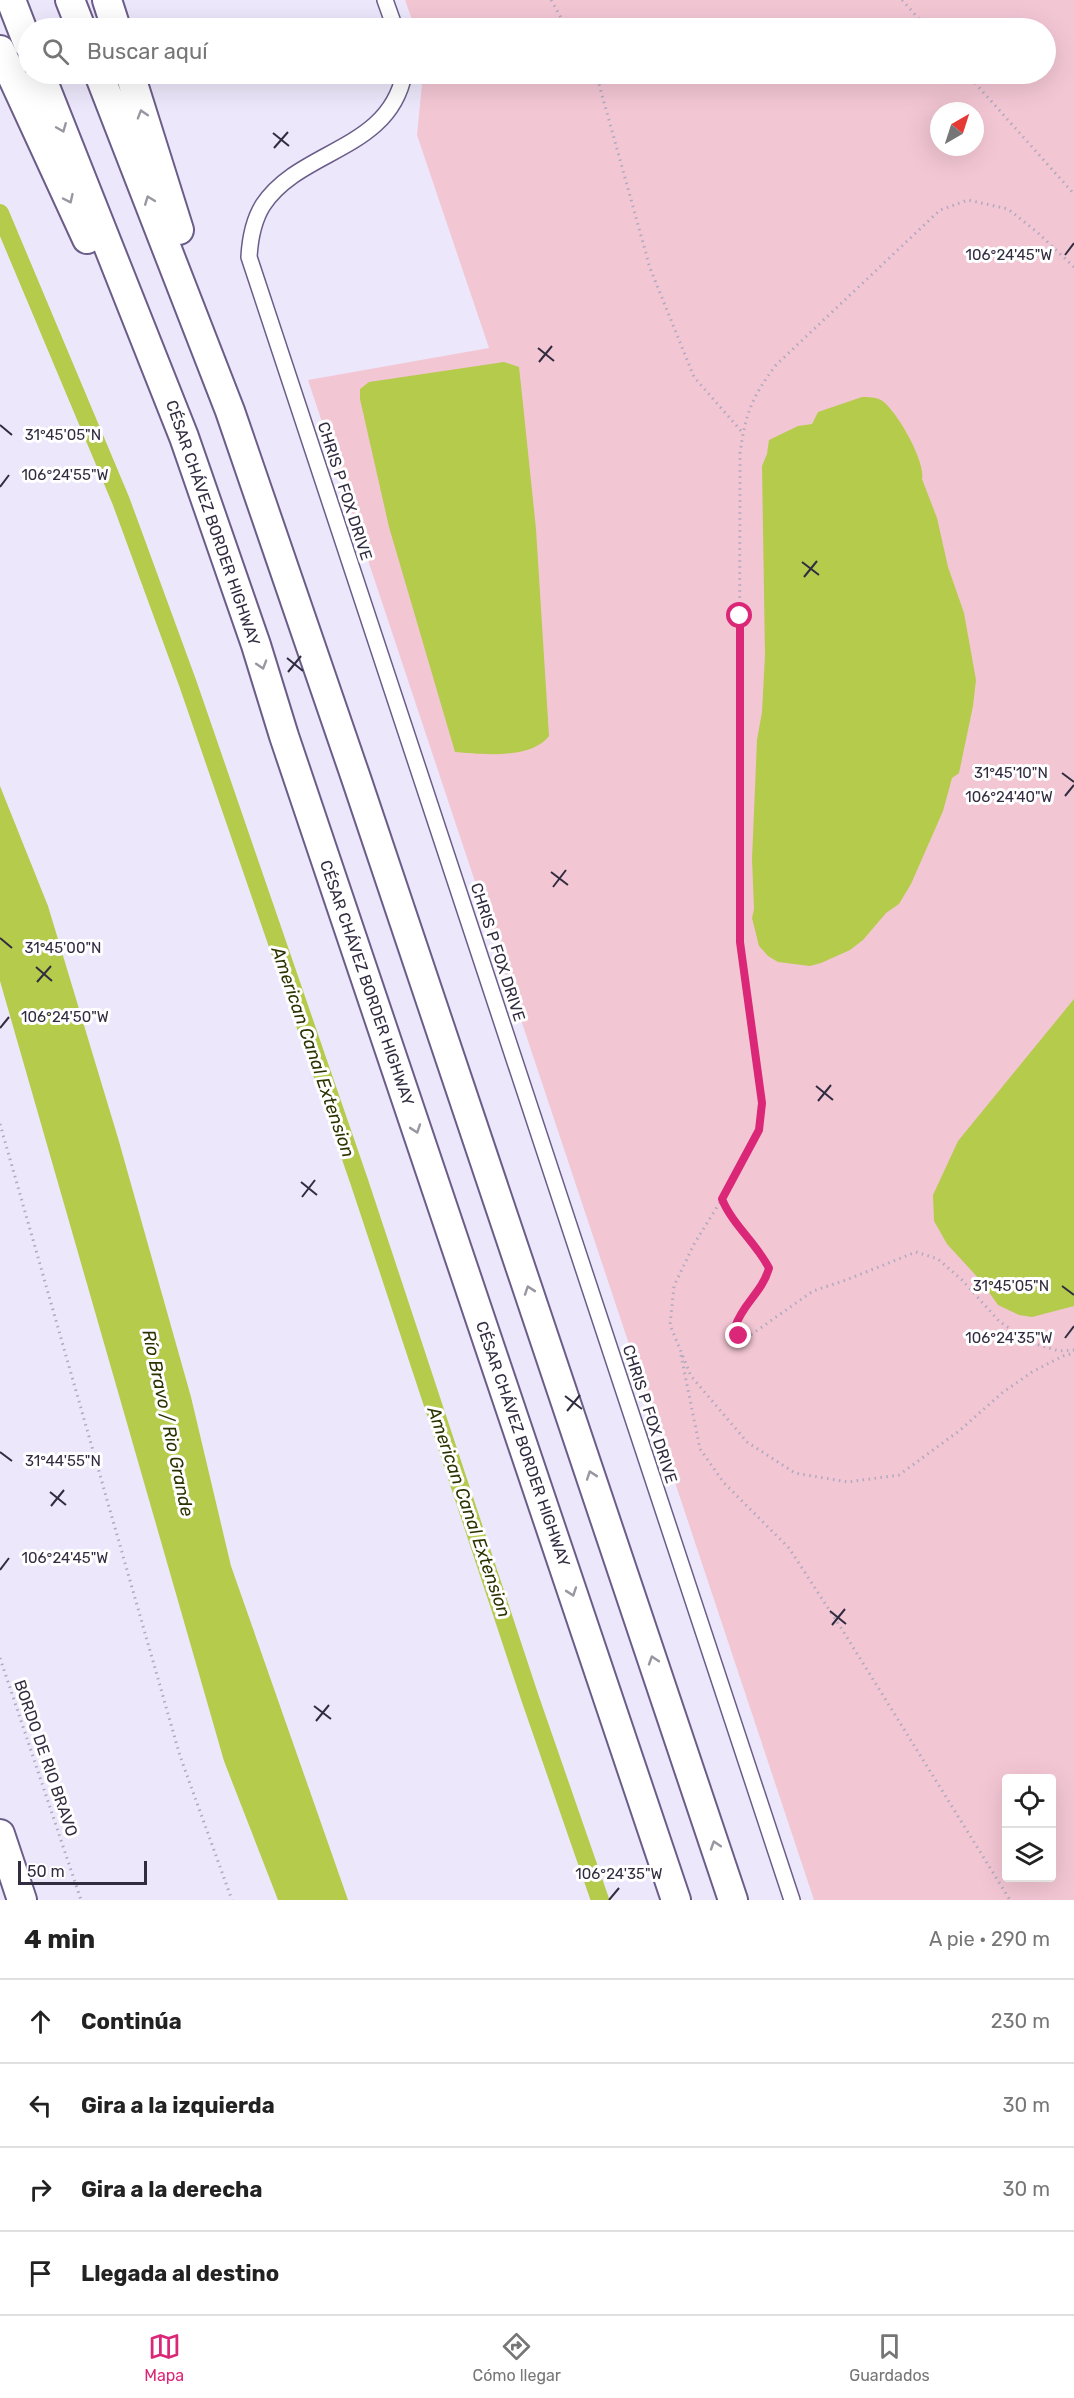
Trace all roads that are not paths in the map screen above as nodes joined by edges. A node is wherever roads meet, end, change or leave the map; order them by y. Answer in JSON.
{"nodes":[{"id":1,"x":11,"y":0,"type":"edge"},
{"id":2,"x":70,"y":0,"type":"edge"},
{"id":3,"x":107,"y":0,"type":"edge"},
{"id":4,"x":385,"y":0,"type":"edge"},
{"id":5,"x":18,"y":18,"type":"edge"},
{"id":6,"x":77,"y":18,"type":"edge"},
{"id":7,"x":113,"y":18,"type":"edge"},
{"id":8,"x":391,"y":18,"type":"edge"},
{"id":9,"x":0,"y":50,"type":"edge"},
{"id":10,"x":44,"y":84,"type":"edge"},
{"id":11,"x":103,"y":84,"type":"edge"},
{"id":12,"x":133,"y":84,"type":"edge"},
{"id":13,"x":401,"y":84,"type":"edge"},
{"id":14,"x":230,"y":411,"type":"junction"},
{"id":15,"x":184,"y":437,"type":"junction"},
{"id":16,"x":0,"y":1834,"type":"edge"},
{"id":17,"x":22,"y":1900,"type":"edge"},
{"id":18,"x":676,"y":1900,"type":"edge"},
{"id":19,"x":733,"y":1900,"type":"edge"},
{"id":20,"x":792,"y":1900,"type":"edge"}],
"edges":[{"from":1,"to":5,"type":"highway"},
{"from":2,"to":6,"type":"highway"},
{"from":3,"to":7,"type":"highway"},
{"from":4,"to":8,"type":"street"},
{"from":9,"to":15,"type":"highway","one_way":true},
{"from":10,"to":15,"type":"highway","name":"CÉSAR CHÁVEZ BORDER HIGHWAY","one_way":true},
{"from":14,"to":11,"type":"highway","one_way":true},
{"from":14,"to":12,"type":"highway","one_way":true},
{"from":13,"to":20,"type":"street","name":"CHRIS P FOX DRIVE"},
{"from":19,"to":14,"type":"highway","one_way":true},
{"from":15,"to":18,"type":"highway","name":"CÉSAR CHÁVEZ BORDER HIGHWAY","one_way":true},
{"from":16,"to":17,"type":"highway"}]}
